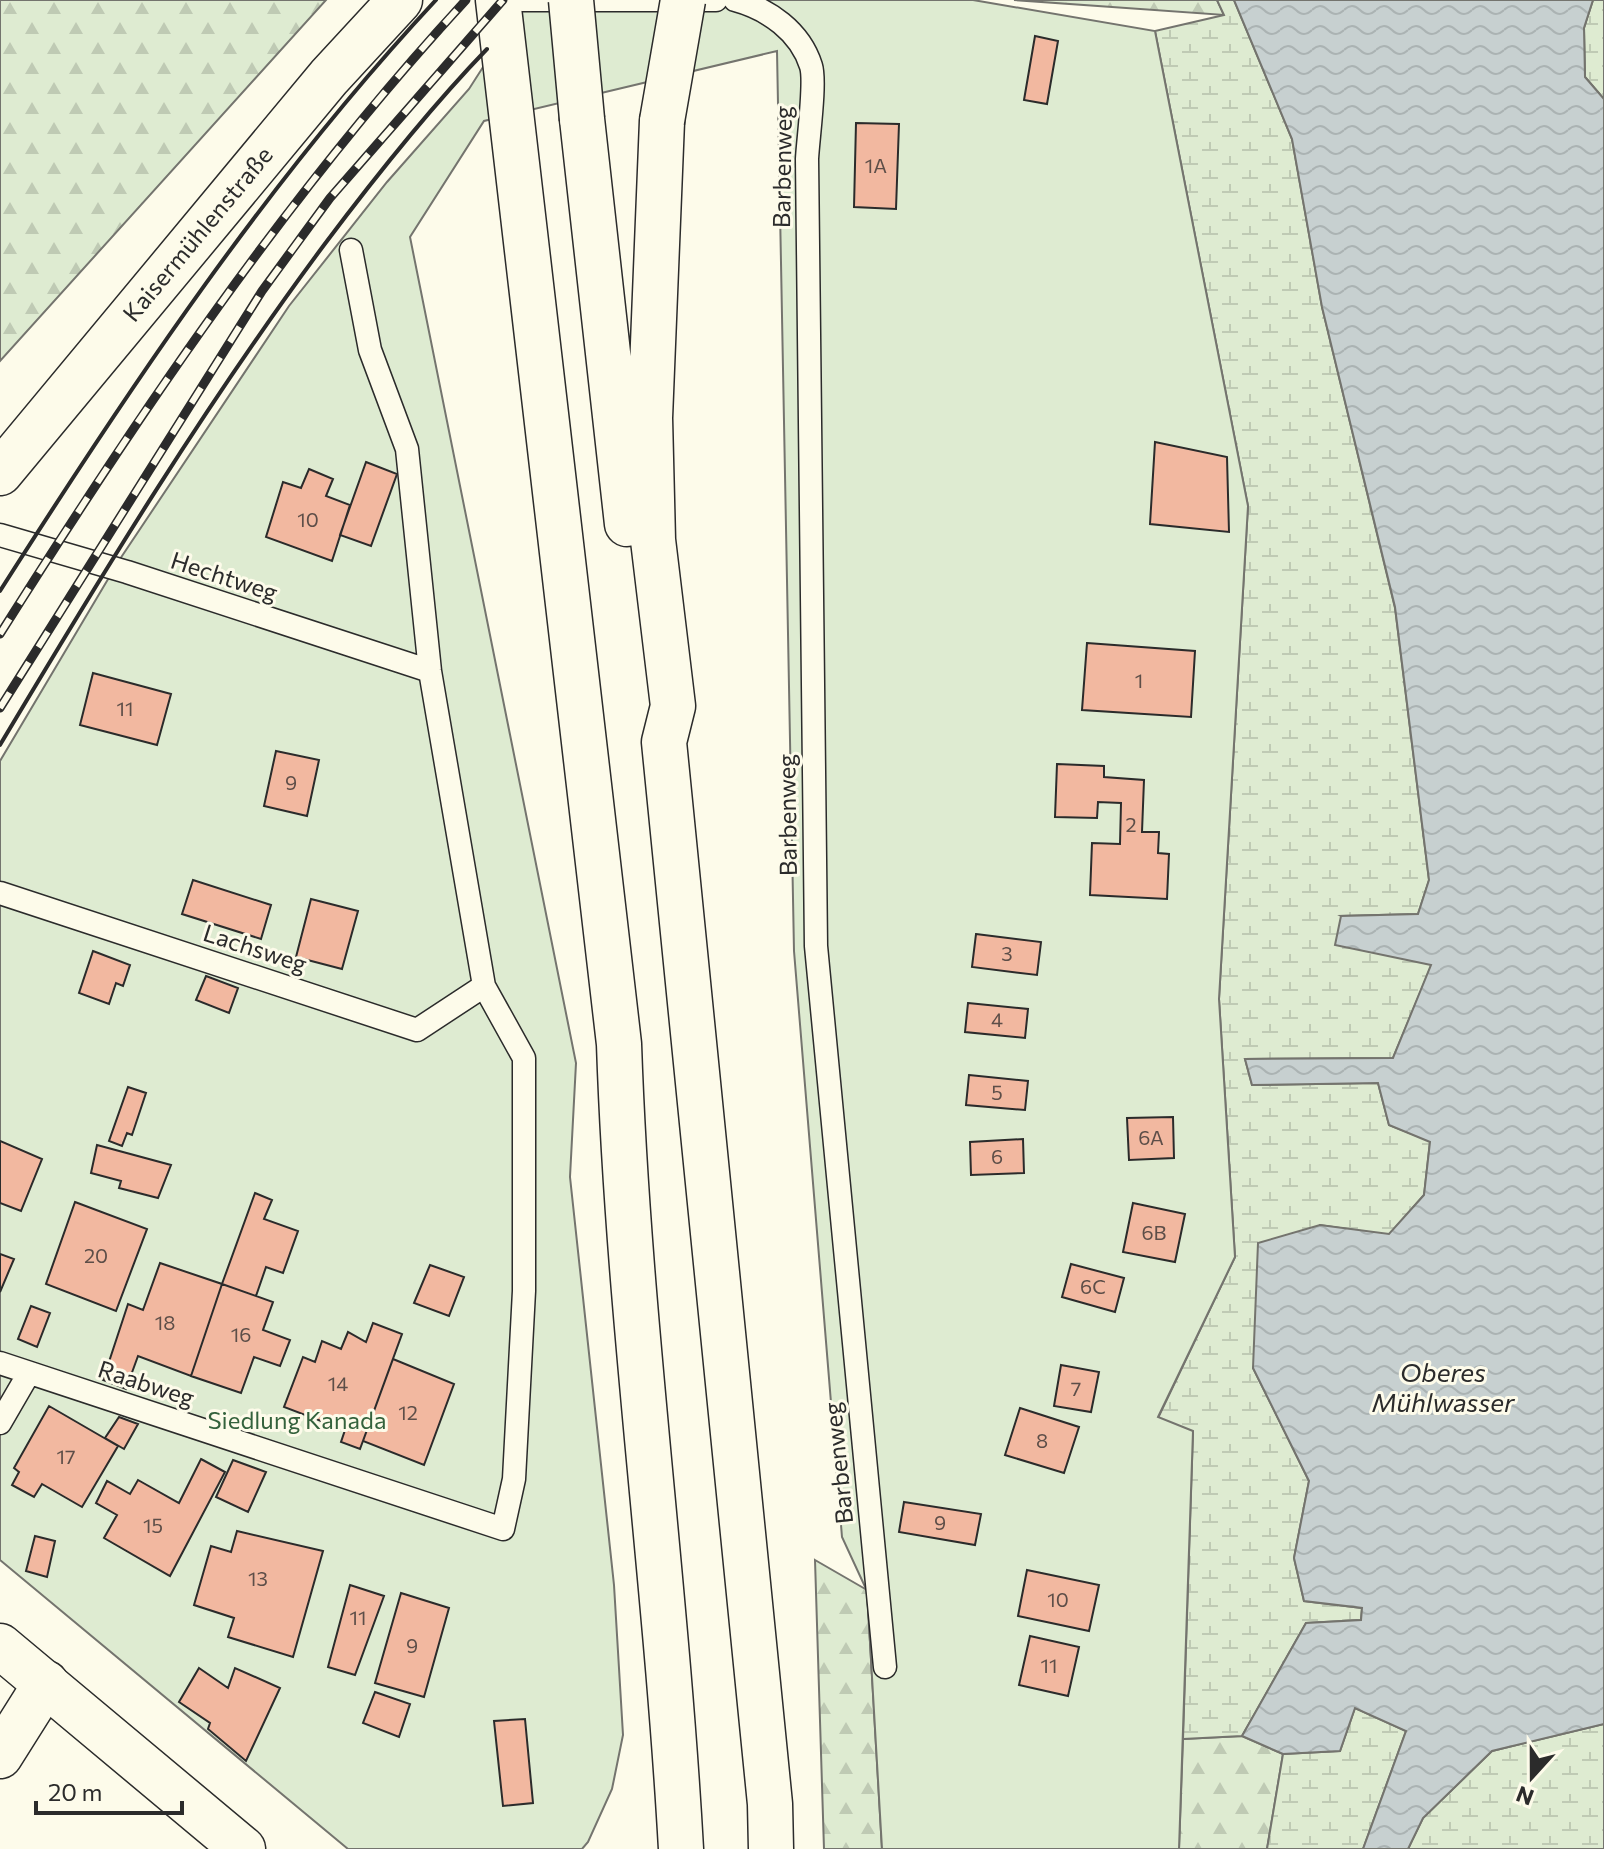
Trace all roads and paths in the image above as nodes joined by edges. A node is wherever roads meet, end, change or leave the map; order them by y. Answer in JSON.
{"nodes":[{"id":1,"x":400,"y":0,"type":"edge"},
{"id":2,"x":498,"y":0,"type":"edge"},
{"id":3,"x":522,"y":0,"type":"edge"},
{"id":4,"x":571,"y":0,"type":"edge"},
{"id":5,"x":683,"y":0,"type":"edge"},
{"id":6,"x":716,"y":0,"type":"edge"},
{"id":7,"x":735,"y":0,"type":"edge"},
{"id":8,"x":351,"y":250,"type":"dead end"},
{"id":9,"x":0,"y":473,"type":"edge"},
{"id":10,"x":0,"y":535,"type":"edge"},
{"id":11,"x":430,"y":671,"type":"junction"},
{"id":12,"x":664,"y":742,"type":"junction"},
{"id":13,"x":0,"y":893,"type":"edge"},
{"id":14,"x":484,"y":986,"type":"junction"},
{"id":15,"x":0,"y":1363,"type":"edge"},
{"id":16,"x":29,"y":1373,"type":"junction"},
{"id":17,"x":0,"y":1423,"type":"edge"},
{"id":18,"x":0,"y":1646,"type":"edge"},
{"id":19,"x":885,"y":1667,"type":"dead end"},
{"id":20,"x":46,"y":1683,"type":"junction"},
{"id":21,"x":672,"y":1683,"type":"junction"},
{"id":22,"x":0,"y":1756,"type":"edge"},
{"id":23,"x":243,"y":1849,"type":"edge"},
{"id":24,"x":649,"y":1849,"type":"edge"},
{"id":25,"x":681,"y":1849,"type":"edge"},
{"id":26,"x":771,"y":1849,"type":"edge"}],
"edges":[{"from":1,"to":9,"type":"main road","name":"Kaisermühlenstraße"},
{"from":2,"to":21,"type":"main road"},
{"from":3,"to":6,"type":"lane"},
{"from":4,"to":12,"type":"main road","bridge":true},
{"from":5,"to":12,"type":"main road","bridge":true},
{"from":7,"to":19,"type":"lane","name":"Barbenweg"},
{"from":8,"to":11,"type":"lane"},
{"from":10,"to":11,"type":"lane","name":"Hechtweg"},
{"from":11,"to":14,"type":"lane"},
{"from":12,"to":26,"type":"main road"},
{"from":13,"to":14,"type":"lane","name":"Lachsweg"},
{"from":14,"to":16,"type":"lane","name":"Raabweg"},
{"from":15,"to":16,"type":"lane","name":"Raabweg"},
{"from":16,"to":17,"type":"lane"},
{"from":18,"to":20,"type":"main road"},
{"from":20,"to":22,"type":"main road"},
{"from":20,"to":23,"type":"main road"},
{"from":21,"to":24,"type":"main road"},
{"from":21,"to":25,"type":"main road"}]}
